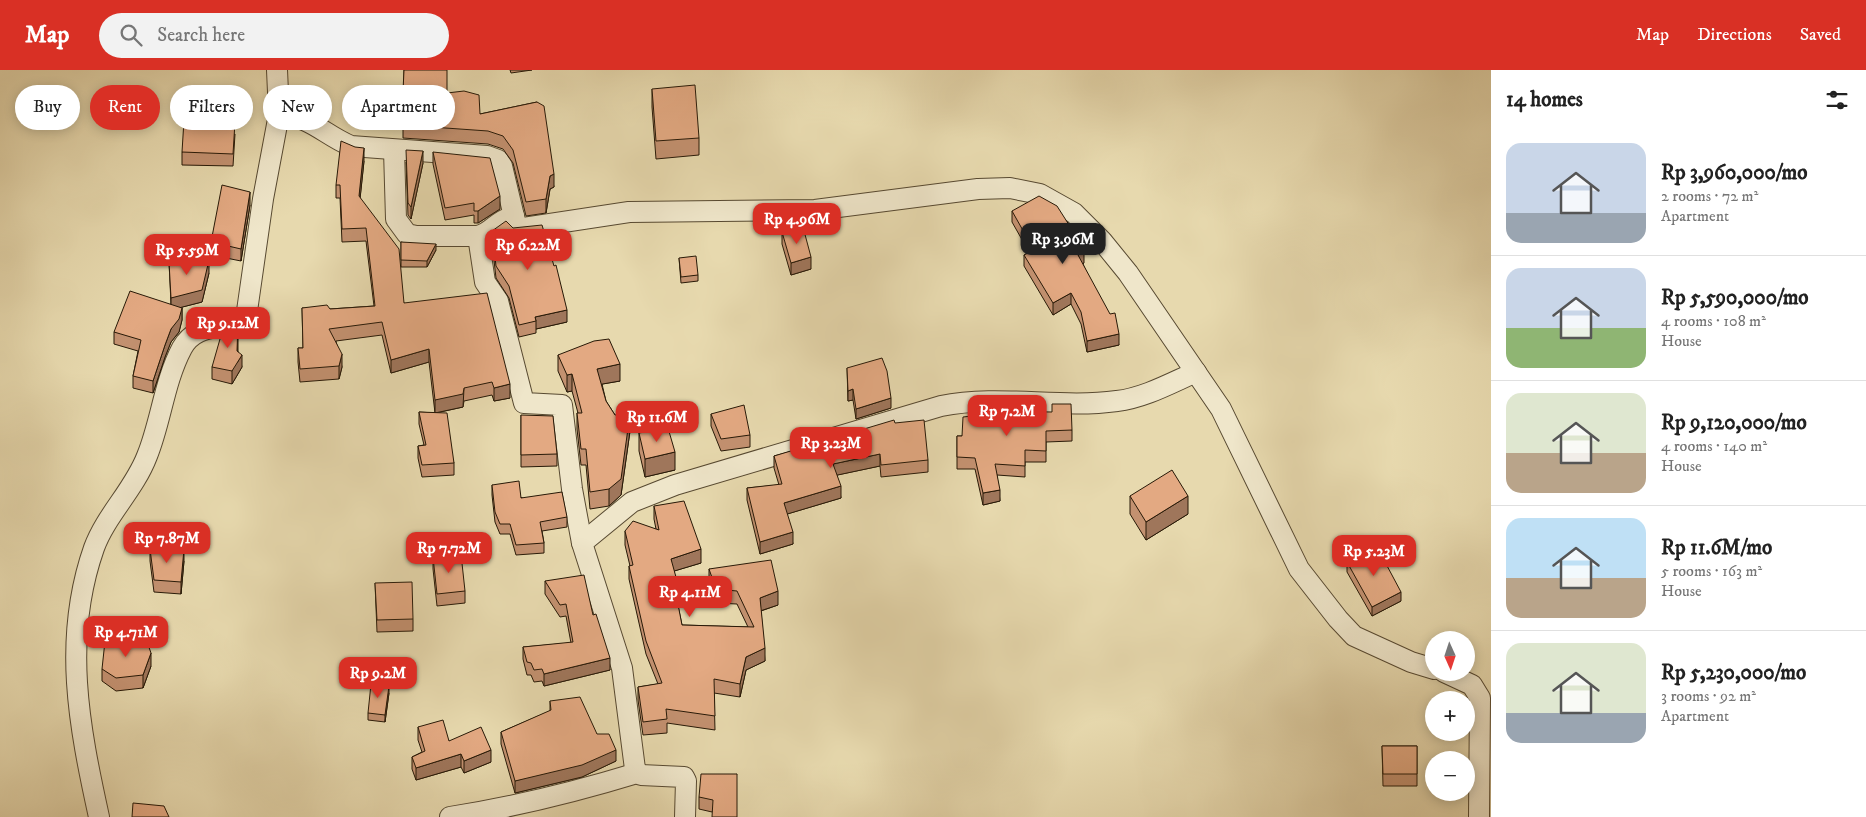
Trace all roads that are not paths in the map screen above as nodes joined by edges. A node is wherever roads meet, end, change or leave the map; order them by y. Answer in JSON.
{"nodes":[{"id":1,"x":277,"y":70,"type":"edge"},
{"id":2,"x":278,"y":85,"type":"edge"},
{"id":3,"x":276,"y":130,"type":"edge"},
{"id":4,"x":323,"y":130,"type":"edge"},
{"id":5,"x":394,"y":150,"type":"junction"},
{"id":6,"x":514,"y":216,"type":"junction"},
{"id":7,"x":478,"y":236,"type":"junction"},
{"id":8,"x":1196,"y":372,"type":"junction"},
{"id":9,"x":582,"y":543,"type":"junction"},
{"id":10,"x":1425,"y":666,"type":"edge"},
{"id":11,"x":1463,"y":681,"type":"edge"},
{"id":12,"x":1483,"y":689,"type":"edge"},
{"id":13,"x":637,"y":773,"type":"junction"},
{"id":14,"x":98,"y":817,"type":"edge"},
{"id":15,"x":450,"y":817,"type":"edge"},
{"id":16,"x":685,"y":817,"type":"edge"},
{"id":17,"x":1479,"y":817,"type":"edge"}],
"edges":[{"from":1,"to":2,"type":"street"},
{"from":3,"to":14,"type":"street"},
{"from":4,"to":5,"type":"street"},
{"from":5,"to":6,"type":"street"},
{"from":5,"to":7,"type":"street"},
{"from":6,"to":7,"type":"street"},
{"from":6,"to":8,"type":"street"},
{"from":7,"to":9,"type":"street"},
{"from":8,"to":9,"type":"street"},
{"from":8,"to":10,"type":"street"},
{"from":9,"to":13,"type":"street"},
{"from":11,"to":12,"type":"street"},
{"from":12,"to":17,"type":"street"},
{"from":13,"to":15,"type":"street"},
{"from":13,"to":16,"type":"street"}]}
